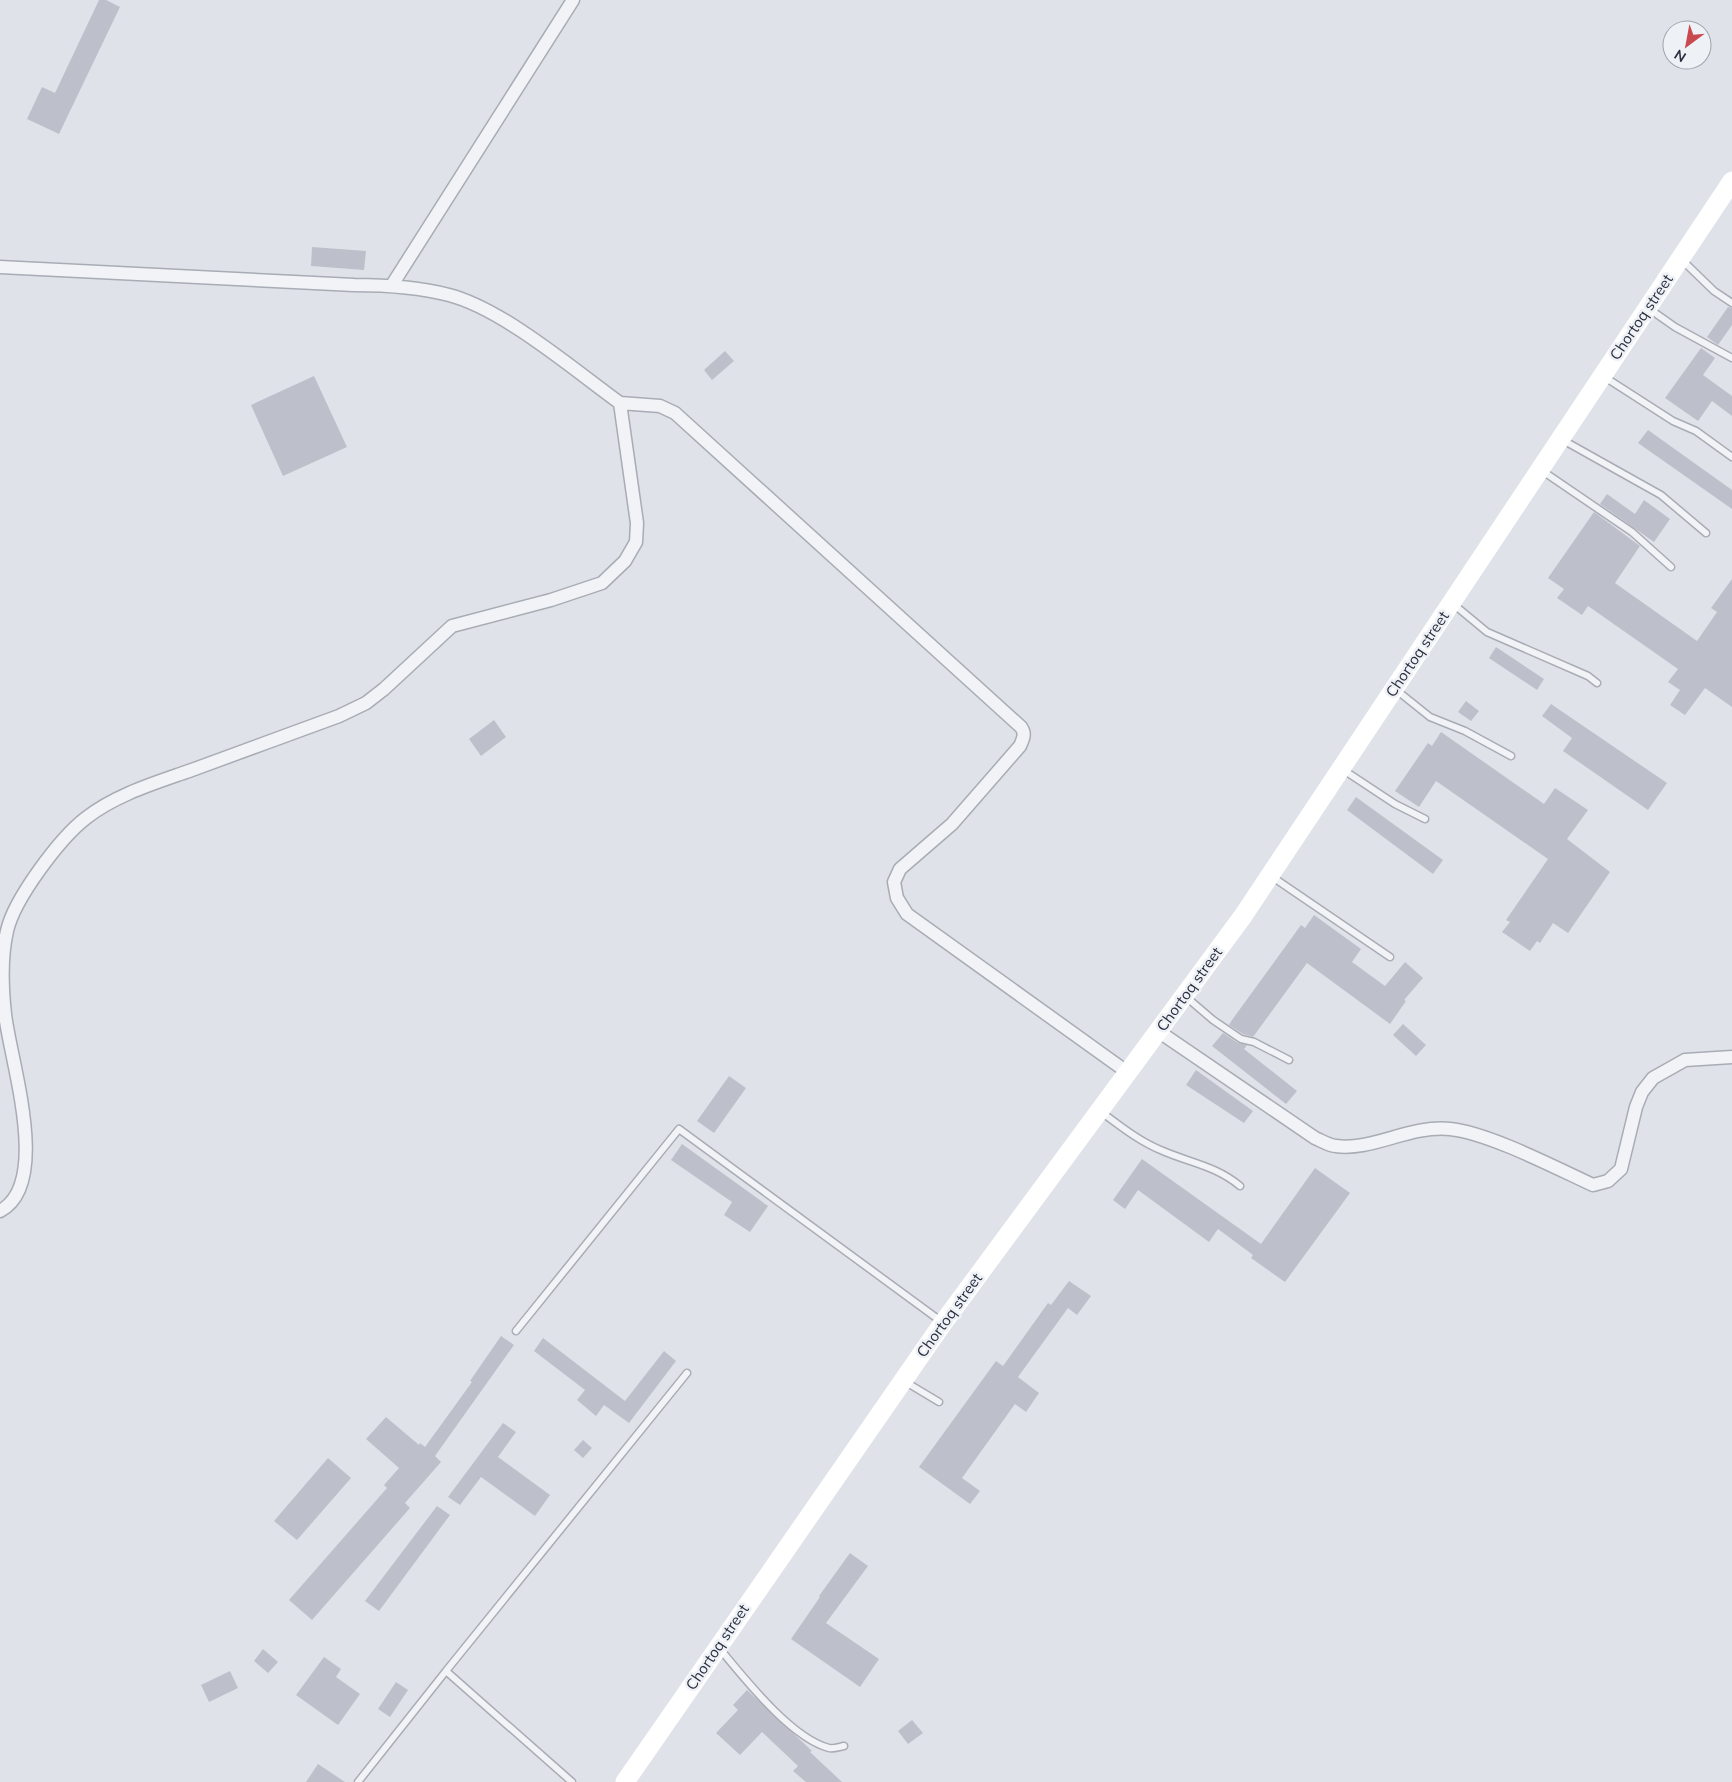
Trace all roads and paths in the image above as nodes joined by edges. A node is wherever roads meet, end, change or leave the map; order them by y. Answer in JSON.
{"nodes":[{"id":1,"x":572,"y":0,"type":"edge"},
{"id":2,"x":1732,"y":181,"type":"edge"},
{"id":3,"x":1680,"y":258,"type":"junction"},
{"id":4,"x":0,"y":267,"type":"edge"},
{"id":5,"x":392,"y":285,"type":"junction"},
{"id":6,"x":1732,"y":302,"type":"edge"},
{"id":7,"x":1648,"y":308,"type":"junction"},
{"id":8,"x":1732,"y":358,"type":"edge"},
{"id":9,"x":1602,"y":375,"type":"junction"},
{"id":10,"x":620,"y":403,"type":"junction"},
{"id":11,"x":1560,"y":439,"type":"junction"},
{"id":12,"x":1732,"y":456,"type":"edge"},
{"id":13,"x":1540,"y":469,"type":"junction"},
{"id":14,"x":1706,"y":533,"type":"dead end"},
{"id":15,"x":1670,"y":567,"type":"dead end"},
{"id":16,"x":1451,"y":602,"type":"junction"},
{"id":17,"x":1597,"y":683,"type":"dead end"},
{"id":18,"x":1394,"y":688,"type":"junction"},
{"id":19,"x":1511,"y":756,"type":"dead end"},
{"id":20,"x":1341,"y":768,"type":"junction"},
{"id":21,"x":1425,"y":819,"type":"dead end"},
{"id":22,"x":1270,"y":875,"type":"junction"},
{"id":23,"x":1390,"y":957,"type":"dead end"},
{"id":24,"x":1184,"y":995,"type":"junction"},
{"id":25,"x":1158,"y":1031,"type":"junction"},
{"id":26,"x":1732,"y":1057,"type":"edge"},
{"id":27,"x":1289,"y":1060,"type":"dead end"},
{"id":28,"x":1128,"y":1072,"type":"junction"},
{"id":29,"x":1100,"y":1110,"type":"junction"},
{"id":30,"x":1240,"y":1186,"type":"dead end"},
{"id":31,"x":0,"y":1211,"type":"edge"},
{"id":32,"x":943,"y":1323,"type":"junction"},
{"id":33,"x":516,"y":1331,"type":"dead end"},
{"id":34,"x":687,"y":1373,"type":"dead end"},
{"id":35,"x":903,"y":1380,"type":"junction"},
{"id":36,"x":939,"y":1402,"type":"dead end"},
{"id":37,"x":718,"y":1646,"type":"junction"},
{"id":38,"x":446,"y":1671,"type":"junction"},
{"id":39,"x":844,"y":1746,"type":"dead end"},
{"id":40,"x":358,"y":1782,"type":"edge"},
{"id":41,"x":572,"y":1782,"type":"edge"},
{"id":42,"x":625,"y":1782,"type":"edge"}],
"edges":[{"from":1,"to":5,"type":"street"},
{"from":2,"to":3,"type":"main road","name":"Chortoq street"},
{"from":3,"to":6,"type":"lane"},
{"from":3,"to":7,"type":"main road","name":"Chortoq street"},
{"from":4,"to":5,"type":"street"},
{"from":5,"to":10,"type":"street"},
{"from":7,"to":8,"type":"lane"},
{"from":7,"to":9,"type":"main road","name":"Chortoq street"},
{"from":9,"to":11,"type":"main road","name":"Chortoq street"},
{"from":9,"to":12,"type":"lane"},
{"from":10,"to":28,"type":"street"},
{"from":10,"to":31,"type":"street"},
{"from":11,"to":13,"type":"main road","name":"Chortoq street"},
{"from":11,"to":14,"type":"lane"},
{"from":13,"to":15,"type":"lane"},
{"from":13,"to":16,"type":"main road","name":"Chortoq street"},
{"from":16,"to":17,"type":"lane"},
{"from":16,"to":18,"type":"main road","name":"Chortoq street"},
{"from":18,"to":19,"type":"lane"},
{"from":18,"to":20,"type":"main road","name":"Chortoq street"},
{"from":20,"to":21,"type":"lane"},
{"from":20,"to":22,"type":"main road","name":"Chortoq street"},
{"from":22,"to":23,"type":"lane"},
{"from":22,"to":24,"type":"main road","name":"Chortoq street"},
{"from":24,"to":25,"type":"main road","name":"Chortoq street"},
{"from":24,"to":27,"type":"lane"},
{"from":25,"to":26,"type":"street"},
{"from":25,"to":28,"type":"main road","name":"Chortoq street"},
{"from":28,"to":29,"type":"main road","name":"Chortoq street"},
{"from":29,"to":30,"type":"lane"},
{"from":29,"to":32,"type":"main road","name":"Chortoq street"},
{"from":32,"to":33,"type":"lane"},
{"from":32,"to":35,"type":"main road","name":"Chortoq street"},
{"from":34,"to":38,"type":"lane"},
{"from":35,"to":36,"type":"lane"},
{"from":35,"to":37,"type":"main road","name":"Chortoq street"},
{"from":37,"to":39,"type":"lane"},
{"from":37,"to":42,"type":"main road","name":"Chortoq street"},
{"from":38,"to":40,"type":"lane"},
{"from":38,"to":41,"type":"lane"}]}
